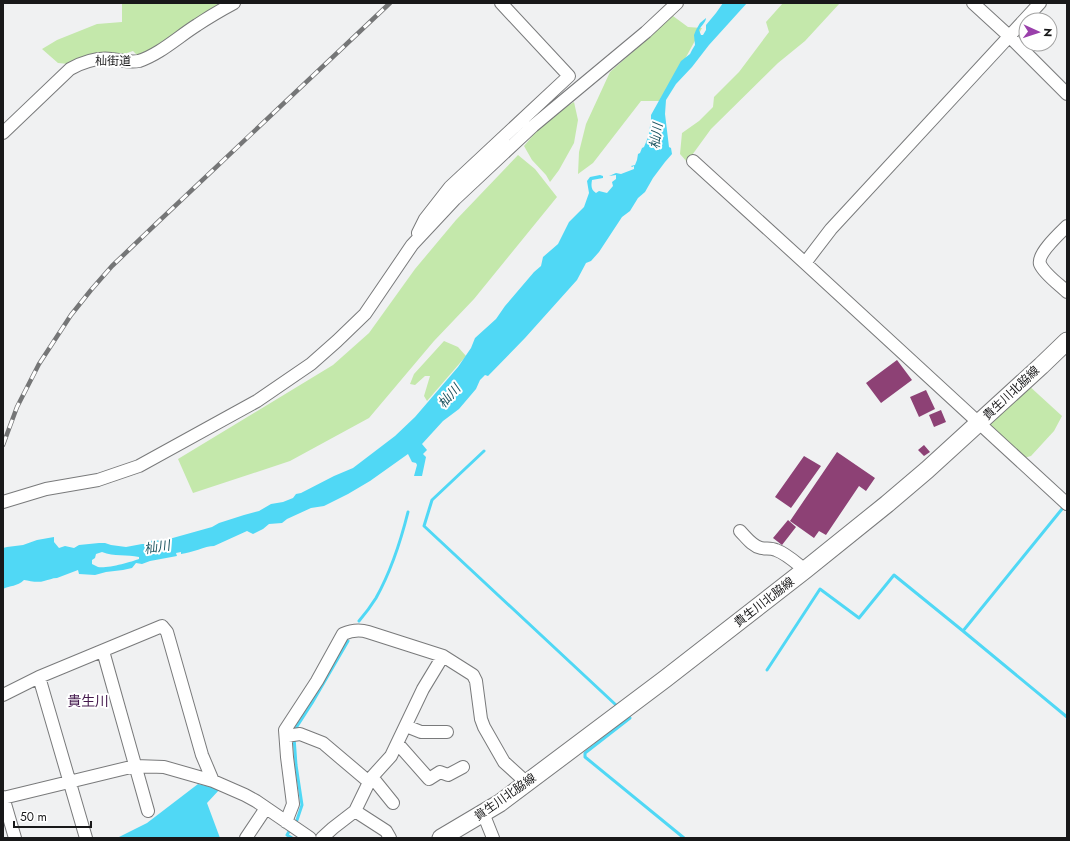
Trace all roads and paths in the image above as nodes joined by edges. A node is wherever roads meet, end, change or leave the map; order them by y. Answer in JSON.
{"nodes":[{"id":1,"x":234,"y":3,"type":"edge"},
{"id":2,"x":501,"y":3,"type":"edge"},
{"id":3,"x":677,"y":3,"type":"edge"},
{"id":4,"x":973,"y":3,"type":"edge"},
{"id":5,"x":1040,"y":3,"type":"edge"},
{"id":6,"x":1009,"y":36,"type":"junction"},
{"id":7,"x":1067,"y":94,"type":"edge"},
{"id":8,"x":3,"y":133,"type":"edge"},
{"id":9,"x":693,"y":161,"type":"dead end"},
{"id":10,"x":1067,"y":226,"type":"edge"},
{"id":11,"x":412,"y":245,"type":"junction"},
{"id":12,"x":805,"y":263,"type":"junction"},
{"id":13,"x":1067,"y":292,"type":"edge"},
{"id":14,"x":1067,"y":341,"type":"edge"},
{"id":15,"x":979,"y":423,"type":"junction"},
{"id":16,"x":3,"y":502,"type":"edge"},
{"id":17,"x":1067,"y":504,"type":"edge"},
{"id":18,"x":740,"y":531,"type":"dead end"},
{"id":19,"x":805,"y":570,"type":"junction"},
{"id":20,"x":103,"y":651,"type":"junction"},
{"id":21,"x":443,"y":656,"type":"junction"},
{"id":22,"x":39,"y":677,"type":"junction"},
{"id":23,"x":3,"y":695,"type":"edge"},
{"id":24,"x":406,"y":726,"type":"junction"},
{"id":25,"x":447,"y":732,"type":"dead end"},
{"id":26,"x":286,"y":736,"type":"junction"},
{"id":27,"x":398,"y":744,"type":"junction"},
{"id":28,"x":135,"y":766,"type":"junction"},
{"id":29,"x":463,"y":767,"type":"dead end"},
{"id":30,"x":371,"y":779,"type":"junction"},
{"id":31,"x":70,"y":781,"type":"junction"},
{"id":32,"x":214,"y":781,"type":"junction"},
{"id":33,"x":527,"y":783,"type":"junction"},
{"id":34,"x":3,"y":798,"type":"edge"},
{"id":35,"x":393,"y":803,"type":"dead end"},
{"id":36,"x":266,"y":808,"type":"junction"},
{"id":37,"x":148,"y":811,"type":"dead end"},
{"id":38,"x":355,"y":811,"type":"junction"},
{"id":39,"x":483,"y":814,"type":"junction"},
{"id":40,"x":291,"y":825,"type":"junction"},
{"id":41,"x":15,"y":838,"type":"edge"},
{"id":42,"x":86,"y":838,"type":"edge"},
{"id":43,"x":246,"y":838,"type":"edge"},
{"id":44,"x":310,"y":838,"type":"edge"},
{"id":45,"x":322,"y":838,"type":"edge"},
{"id":46,"x":390,"y":838,"type":"edge"},
{"id":47,"x":441,"y":838,"type":"edge"},
{"id":48,"x":493,"y":838,"type":"edge"}],
"edges":[{"from":1,"to":8,"type":"street","name":"杣街道"},
{"from":2,"to":11,"type":"street"},
{"from":3,"to":11,"type":"street"},
{"from":4,"to":6,"type":"street"},
{"from":5,"to":6,"type":"street"},
{"from":6,"to":7,"type":"street"},
{"from":6,"to":12,"type":"street"},
{"from":9,"to":12,"type":"street"},
{"from":10,"to":13,"type":"street"},
{"from":11,"to":16,"type":"street"},
{"from":12,"to":15,"type":"street"},
{"from":14,"to":15,"type":"main road","name":"貴生川北脇線"},
{"from":15,"to":17,"type":"street"},
{"from":15,"to":19,"type":"main road","name":"貴生川北脇線"},
{"from":18,"to":19,"type":"street"},
{"from":19,"to":33,"type":"main road","name":"貴生川北脇線"},
{"from":20,"to":22,"type":"street"},
{"from":20,"to":28,"type":"street"},
{"from":20,"to":32,"type":"street"},
{"from":21,"to":24,"type":"street"},
{"from":21,"to":26,"type":"street"},
{"from":21,"to":33,"type":"street"},
{"from":22,"to":23,"type":"street"},
{"from":22,"to":31,"type":"street"},
{"from":24,"to":25,"type":"street"},
{"from":24,"to":27,"type":"street"},
{"from":26,"to":30,"type":"street"},
{"from":26,"to":40,"type":"street"},
{"from":27,"to":29,"type":"street"},
{"from":27,"to":30,"type":"street"},
{"from":28,"to":31,"type":"street"},
{"from":28,"to":32,"type":"street"},
{"from":28,"to":37,"type":"street"},
{"from":30,"to":35,"type":"street"},
{"from":30,"to":38,"type":"street"},
{"from":31,"to":34,"type":"street"},
{"from":31,"to":42,"type":"street"},
{"from":32,"to":36,"type":"street"},
{"from":33,"to":39,"type":"main road","name":"貴生川北脇線"},
{"from":34,"to":41,"type":"street"},
{"from":36,"to":40,"type":"street"},
{"from":36,"to":43,"type":"street"},
{"from":38,"to":45,"type":"street"},
{"from":38,"to":46,"type":"street"},
{"from":39,"to":47,"type":"main road","name":"貴生川北脇線"},
{"from":39,"to":48,"type":"street"},
{"from":40,"to":44,"type":"street"}]}
